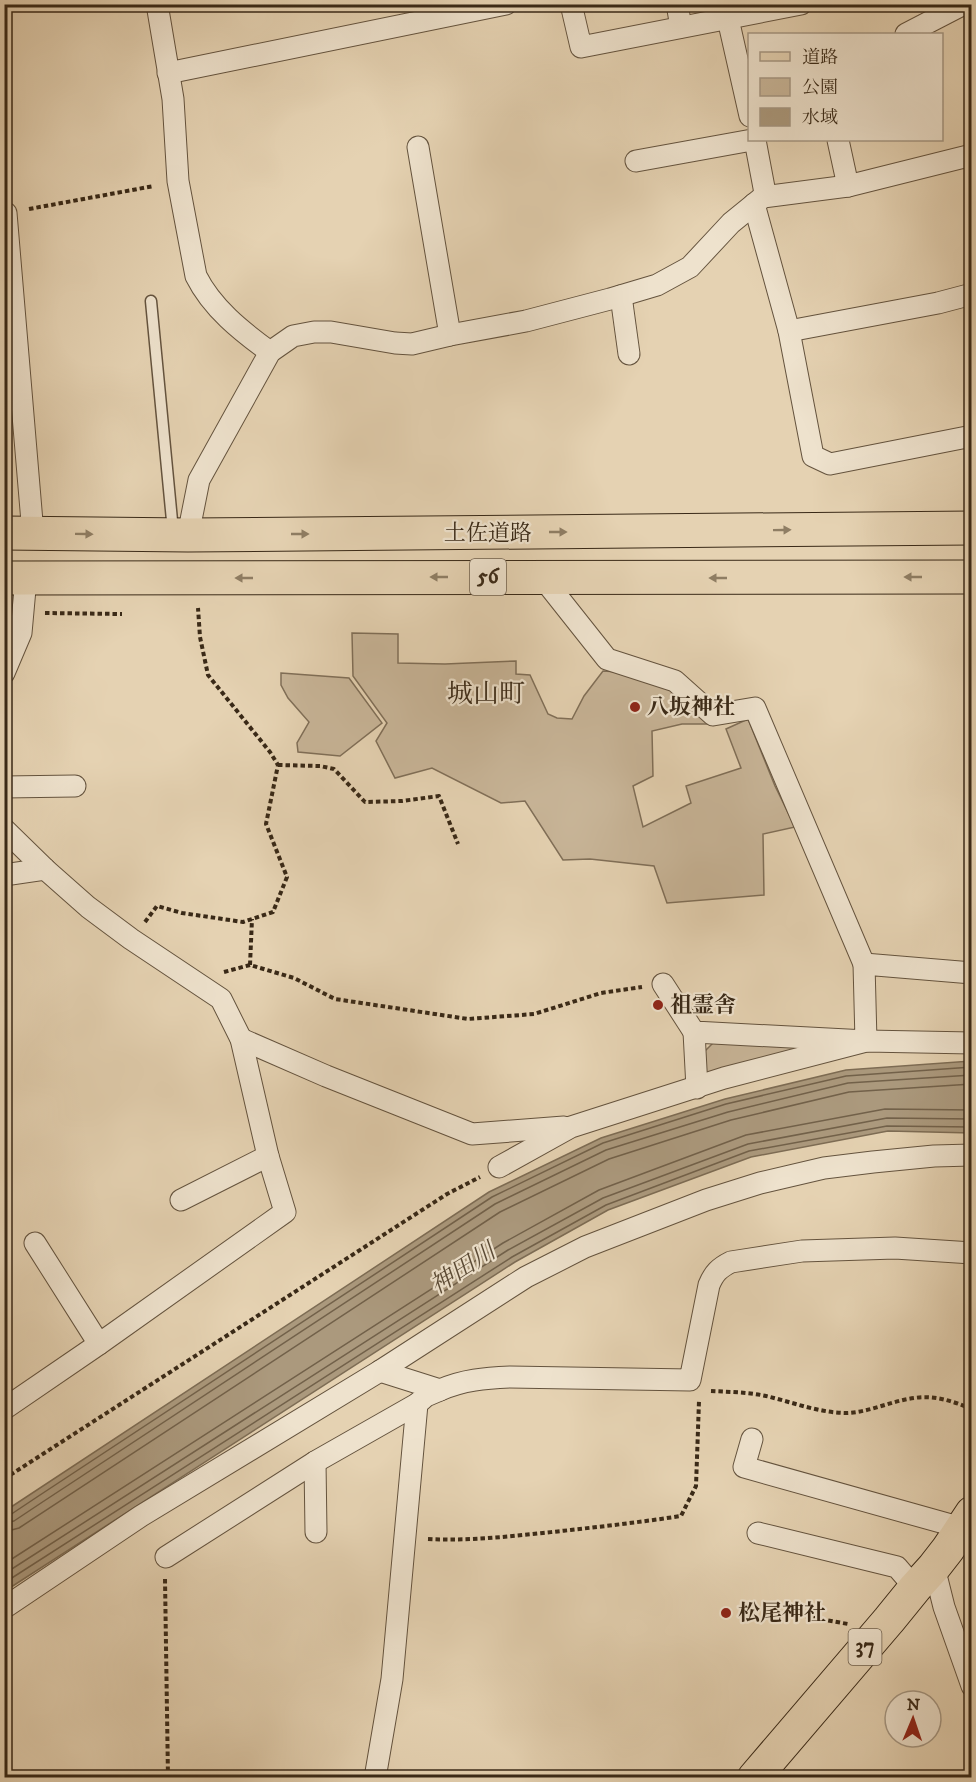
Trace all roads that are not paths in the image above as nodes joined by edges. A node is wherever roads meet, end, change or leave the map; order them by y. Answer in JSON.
{"nodes":[{"id":1,"x":157,"y":4,"type":"edge"},
{"id":2,"x":506,"y":4,"type":"edge"},
{"id":3,"x":571,"y":4,"type":"edge"},
{"id":4,"x":677,"y":4,"type":"edge"},
{"id":5,"x":801,"y":4,"type":"edge"},
{"id":6,"x":964,"y":4,"type":"edge"},
{"id":7,"x":480,"y":7,"type":"edge"},
{"id":8,"x":740,"y":13,"type":"edge"},
{"id":9,"x":681,"y":27,"type":"junction"},
{"id":10,"x":908,"y":33,"type":"edge"},
{"id":11,"x":168,"y":73,"type":"junction"},
{"id":12,"x":748,"y":95,"type":"edge"},
{"id":13,"x":748,"y":141,"type":"edge"},
{"id":14,"x":753,"y":141,"type":"edge"},
{"id":15,"x":838,"y":141,"type":"edge"},
{"id":16,"x":418,"y":147,"type":"dead end"},
{"id":17,"x":972,"y":155,"type":"edge"},
{"id":18,"x":636,"y":161,"type":"dead end"},
{"id":19,"x":848,"y":186,"type":"junction"},
{"id":20,"x":759,"y":200,"type":"junction"},
{"id":21,"x":6,"y":213,"type":"edge"},
{"id":22,"x":972,"y":294,"type":"edge"},
{"id":23,"x":621,"y":296,"type":"junction"},
{"id":24,"x":151,"y":301,"type":"dead end"},
{"id":25,"x":789,"y":331,"type":"junction"},
{"id":26,"x":450,"y":335,"type":"junction"},
{"id":27,"x":270,"y":352,"type":"junction"},
{"id":28,"x":628,"y":354,"type":"dead end"},
{"id":29,"x":972,"y":436,"type":"edge"},
{"id":30,"x":972,"y":528,"type":"edge"},
{"id":31,"x":19,"y":534,"type":"edge"},
{"id":32,"x":181,"y":535,"type":"junction"},
{"id":33,"x":542,"y":577,"type":"junction"},
{"id":34,"x":972,"y":577,"type":"edge"},
{"id":35,"x":15,"y":578,"type":"edge"},
{"id":36,"x":4,"y":673,"type":"edge"},
{"id":37,"x":75,"y":786,"type":"dead end"},
{"id":38,"x":4,"y":787,"type":"edge"},
{"id":39,"x":4,"y":829,"type":"edge"},
{"id":40,"x":45,"y":869,"type":"junction"},
{"id":41,"x":4,"y":875,"type":"edge"},
{"id":42,"x":864,"y":964,"type":"junction"},
{"id":43,"x":972,"y":973,"type":"edge"},
{"id":44,"x":663,"y":984,"type":"road end"},
{"id":45,"x":694,"y":1032,"type":"junction"},
{"id":46,"x":241,"y":1039,"type":"junction"},
{"id":47,"x":866,"y":1041,"type":"junction"},
{"id":48,"x":972,"y":1043,"type":"edge"},
{"id":49,"x":697,"y":1088,"type":"junction"},
{"id":50,"x":571,"y":1127,"type":"junction"},
{"id":51,"x":972,"y":1155,"type":"edge"},
{"id":52,"x":268,"y":1156,"type":"junction"},
{"id":53,"x":499,"y":1167,"type":"road end"},
{"id":54,"x":181,"y":1200,"type":"dead end"},
{"id":55,"x":34,"y":1243,"type":"dead end"},
{"id":56,"x":972,"y":1252,"type":"edge"},
{"id":57,"x":99,"y":1344,"type":"junction"},
{"id":58,"x":380,"y":1371,"type":"junction"},
{"id":59,"x":440,"y":1390,"type":"junction"},
{"id":60,"x":417,"y":1404,"type":"junction"},
{"id":61,"x":4,"y":1409,"type":"edge"},
{"id":62,"x":752,"y":1439,"type":"dead end"},
{"id":63,"x":315,"y":1462,"type":"junction"},
{"id":64,"x":967,"y":1520,"type":"edge"},
{"id":65,"x":316,"y":1532,"type":"dead end"},
{"id":66,"x":758,"y":1533,"type":"dead end"},
{"id":67,"x":166,"y":1557,"type":"road end"},
{"id":68,"x":924,"y":1577,"type":"junction"},
{"id":69,"x":4,"y":1608,"type":"edge"},
{"id":70,"x":972,"y":1686,"type":"edge"},
{"id":71,"x":375,"y":1778,"type":"edge"},
{"id":72,"x":754,"y":1778,"type":"edge"}],
"edges":[{"from":1,"to":11,"type":"street"},
{"from":2,"to":7,"type":"street"},
{"from":3,"to":9,"type":"street"},
{"from":4,"to":9,"type":"street"},
{"from":5,"to":8,"type":"street"},
{"from":6,"to":10,"type":"street"},
{"from":7,"to":11,"type":"street"},
{"from":8,"to":9,"type":"street"},
{"from":8,"to":12,"type":"street"},
{"from":11,"to":27,"type":"street"},
{"from":13,"to":18,"type":"street"},
{"from":14,"to":20,"type":"street"},
{"from":15,"to":19,"type":"street"},
{"from":16,"to":26,"type":"street"},
{"from":17,"to":19,"type":"street"},
{"from":19,"to":20,"type":"street"},
{"from":20,"to":23,"type":"street"},
{"from":20,"to":25,"type":"street"},
{"from":21,"to":31,"type":"street"},
{"from":22,"to":25,"type":"street"},
{"from":23,"to":26,"type":"street"},
{"from":23,"to":28,"type":"street"},
{"from":24,"to":32,"type":"lane"},
{"from":25,"to":29,"type":"street"},
{"from":26,"to":27,"type":"street"},
{"from":27,"to":32,"type":"street"},
{"from":32,"to":30,"type":"main road","name":"土佐道路","number":"56","one_way":true},
{"from":31,"to":32,"type":"main road","name":"土佐道路","number":"56","one_way":true},
{"from":34,"to":33,"type":"main road","name":"土佐道路","number":"56","one_way":true},
{"from":33,"to":35,"type":"main road","name":"土佐道路","number":"56","one_way":true},
{"from":33,"to":42,"type":"street"},
{"from":35,"to":36,"type":"street"},
{"from":37,"to":38,"type":"street"},
{"from":39,"to":40,"type":"street"},
{"from":40,"to":41,"type":"street"},
{"from":40,"to":46,"type":"street"},
{"from":42,"to":43,"type":"street"},
{"from":42,"to":47,"type":"street"},
{"from":44,"to":45,"type":"street"},
{"from":45,"to":47,"type":"street"},
{"from":45,"to":49,"type":"street"},
{"from":46,"to":50,"type":"street"},
{"from":46,"to":52,"type":"street"},
{"from":47,"to":48,"type":"street"},
{"from":47,"to":49,"type":"street"},
{"from":49,"to":50,"type":"street"},
{"from":50,"to":53,"type":"street"},
{"from":51,"to":58,"type":"street"},
{"from":52,"to":54,"type":"street"},
{"from":52,"to":57,"type":"street"},
{"from":55,"to":57,"type":"street"},
{"from":56,"to":59,"type":"street"},
{"from":57,"to":61,"type":"street"},
{"from":58,"to":59,"type":"street"},
{"from":58,"to":69,"type":"street"},
{"from":59,"to":60,"type":"street"},
{"from":60,"to":63,"type":"street"},
{"from":60,"to":71,"type":"street"},
{"from":62,"to":64,"type":"street"},
{"from":63,"to":65,"type":"street"},
{"from":63,"to":67,"type":"street"},
{"from":64,"to":68,"type":"main road","number":"37"},
{"from":66,"to":68,"type":"street"},
{"from":68,"to":70,"type":"street"},
{"from":68,"to":72,"type":"main road","number":"37"}]}
